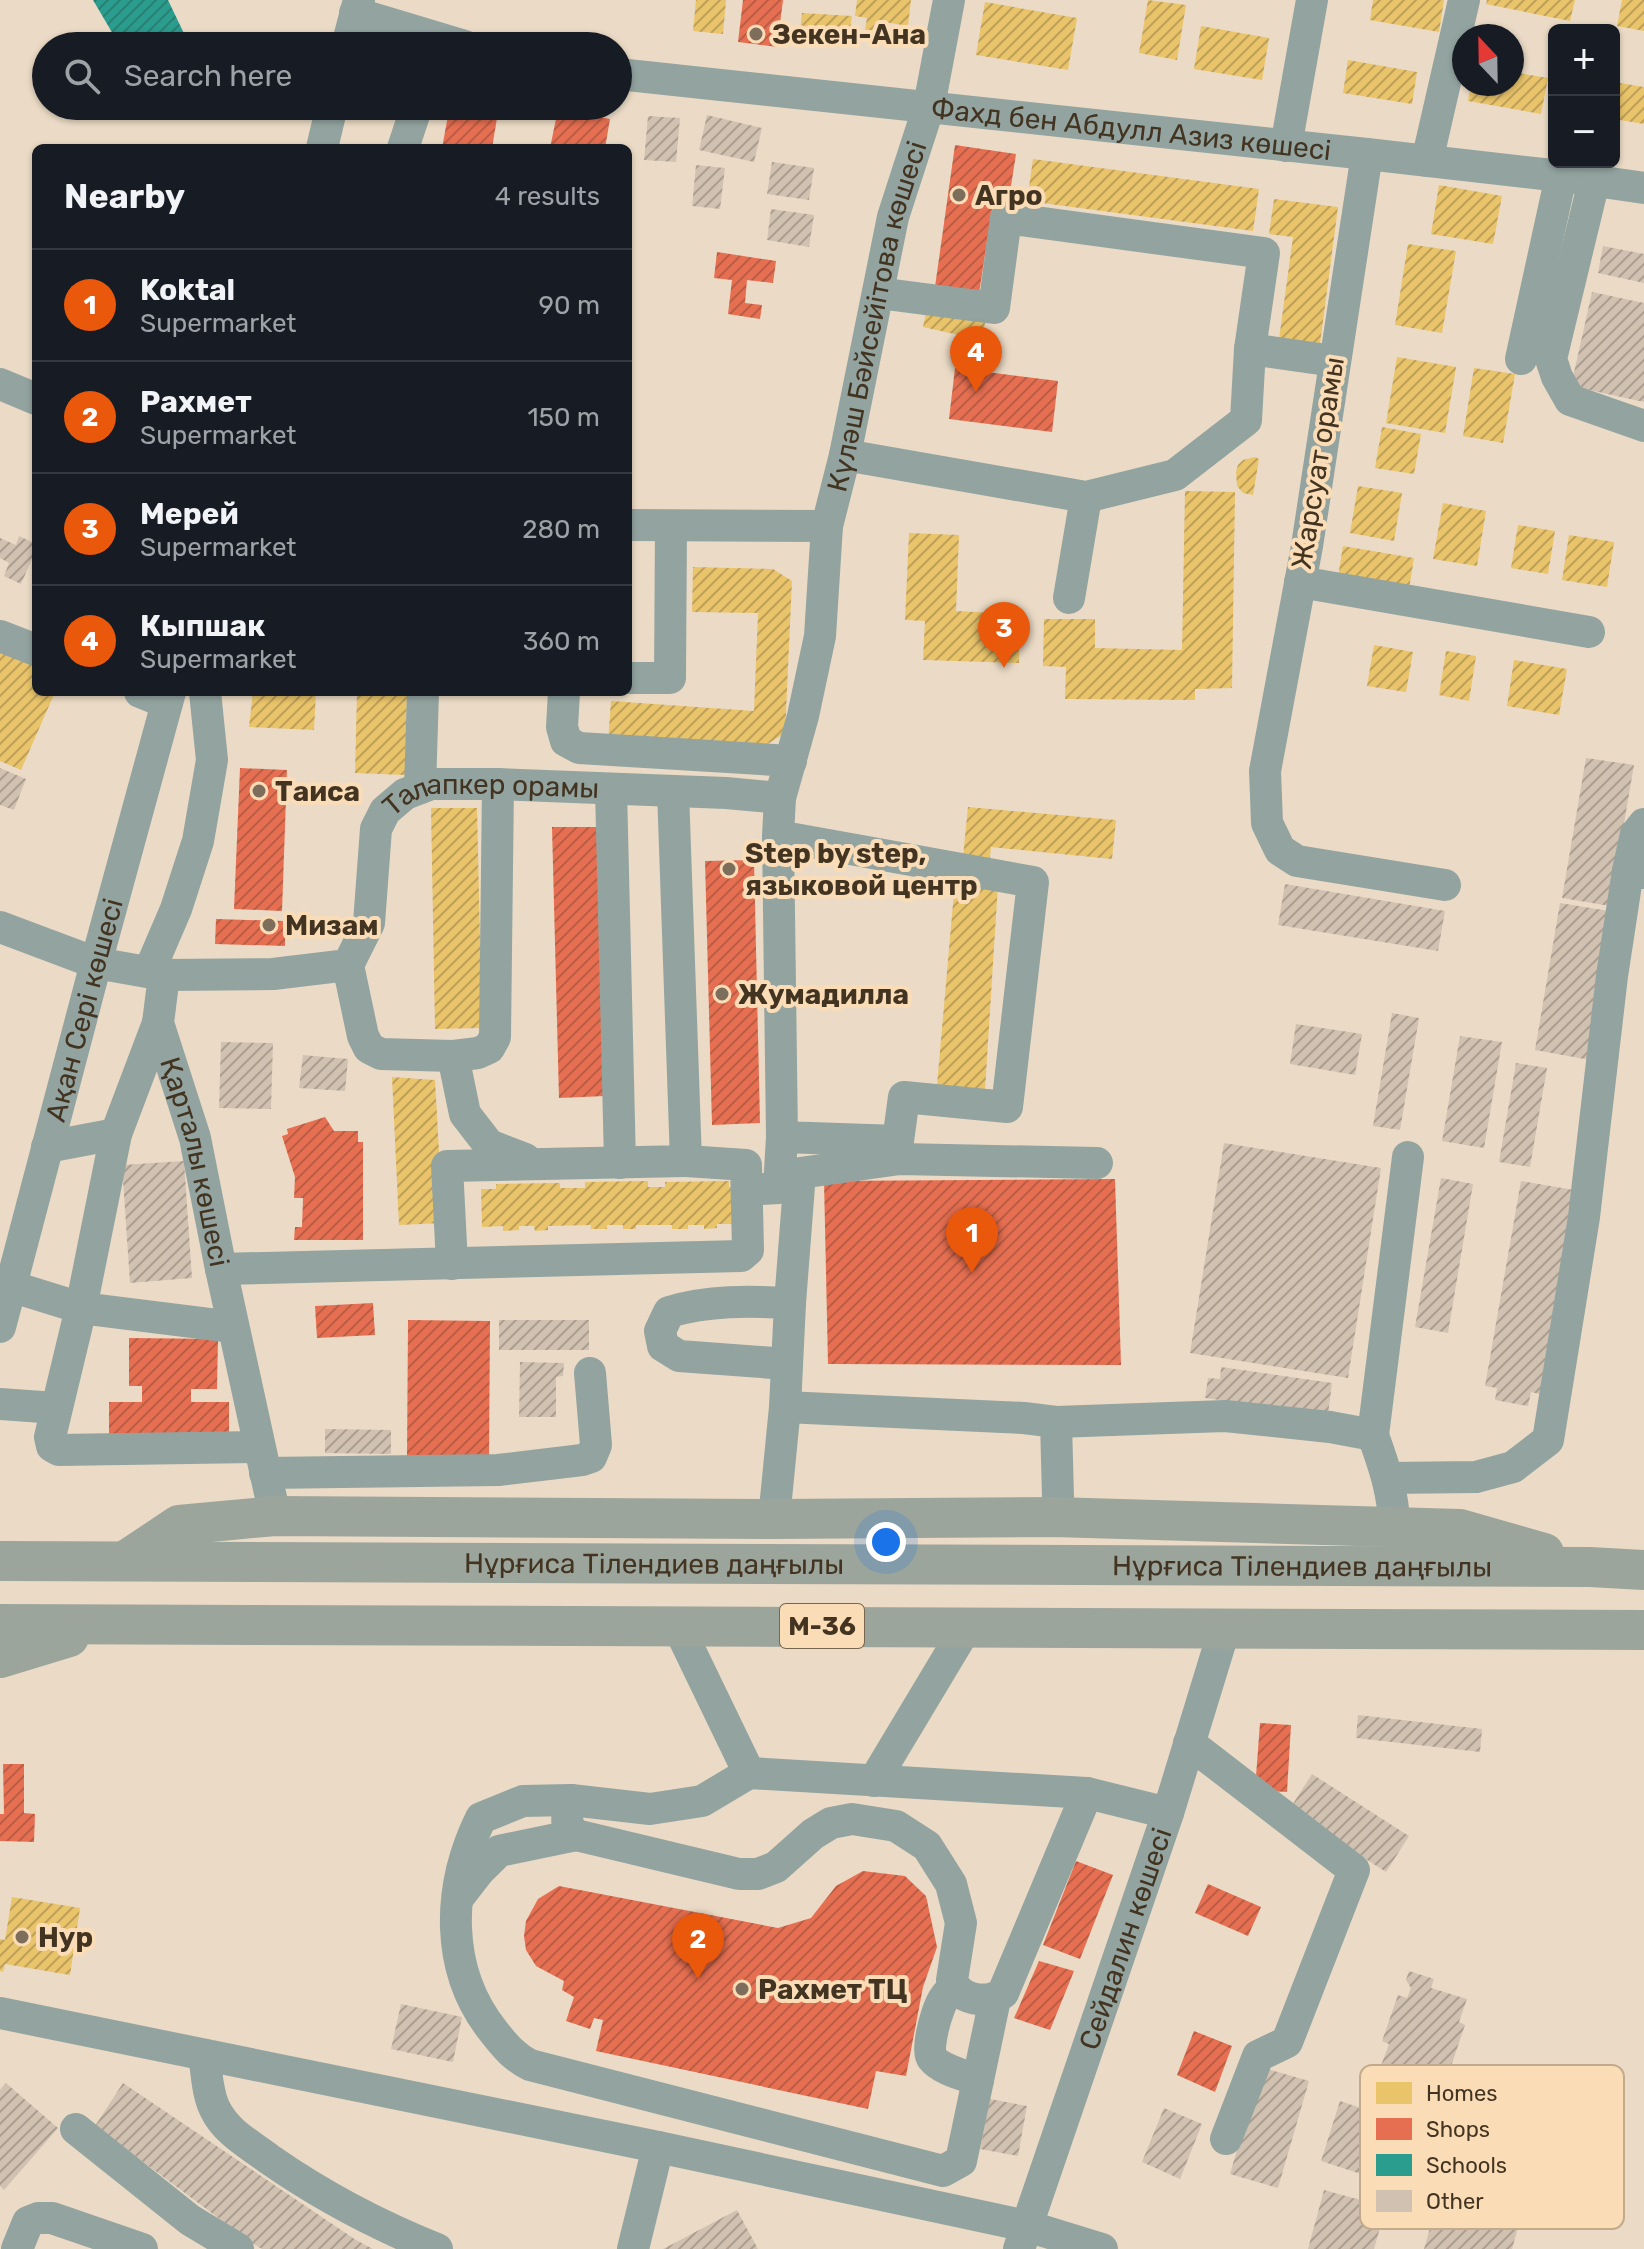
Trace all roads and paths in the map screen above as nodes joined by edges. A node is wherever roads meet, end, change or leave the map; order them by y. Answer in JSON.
{"nodes":[{"id":1,"x":949,"y":0,"type":"edge"},
{"id":2,"x":1312,"y":0,"type":"edge"},
{"id":3,"x":1464,"y":0,"type":"edge"},
{"id":4,"x":357,"y":6,"type":"edge"},
{"id":5,"x":350,"y":32,"type":"edge"},
{"id":6,"x":420,"y":32,"type":"edge"},
{"id":7,"x":632,"y":75,"type":"edge"},
{"id":8,"x":929,"y":106,"type":"junction"},
{"id":9,"x":329,"y":120,"type":"edge"},
{"id":10,"x":412,"y":120,"type":"edge"},
{"id":11,"x":323,"y":144,"type":"edge"},
{"id":12,"x":404,"y":144,"type":"edge"},
{"id":13,"x":1286,"y":146,"type":"junction"},
{"id":14,"x":1367,"y":154,"type":"junction"},
{"id":15,"x":1427,"y":161,"type":"junction"},
{"id":16,"x":1561,"y":176,"type":"junction"},
{"id":17,"x":1594,"y":181,"type":"junction"},
{"id":18,"x":1644,"y":188,"type":"edge"},
{"id":19,"x":878,"y":293,"type":"junction"},
{"id":20,"x":1250,"y":349,"type":"junction"},
{"id":21,"x":1521,"y":359,"type":"dead end"},
{"id":22,"x":1334,"y":361,"type":"junction"},
{"id":23,"x":0,"y":384,"type":"edge"},
{"id":24,"x":32,"y":397,"type":"edge"},
{"id":25,"x":1644,"y":426,"type":"edge"},
{"id":26,"x":845,"y":455,"type":"junction"},
{"id":27,"x":1086,"y":497,"type":"junction"},
{"id":28,"x":632,"y":525,"type":"edge"},
{"id":29,"x":671,"y":526,"type":"junction"},
{"id":30,"x":827,"y":526,"type":"junction"},
{"id":31,"x":1300,"y":582,"type":"junction"},
{"id":32,"x":1069,"y":598,"type":"dead end"},
{"id":33,"x":1589,"y":632,"type":"dead end"},
{"id":34,"x":0,"y":636,"type":"edge"},
{"id":35,"x":32,"y":648,"type":"edge"},
{"id":36,"x":632,"y":678,"type":"edge"},
{"id":37,"x":159,"y":696,"type":"edge"},
{"id":38,"x":205,"y":696,"type":"edge"},
{"id":39,"x":423,"y":696,"type":"edge"},
{"id":40,"x":564,"y":696,"type":"edge"},
{"id":41,"x":791,"y":761,"type":"junction"},
{"id":42,"x":498,"y":784,"type":"junction"},
{"id":43,"x":420,"y":788,"type":"junction"},
{"id":44,"x":611,"y":789,"type":"junction"},
{"id":45,"x":673,"y":791,"type":"junction"},
{"id":46,"x":780,"y":798,"type":"junction"},
{"id":47,"x":1644,"y":824,"type":"edge"},
{"id":48,"x":778,"y":836,"type":"junction"},
{"id":49,"x":1636,"y":872,"type":"edge"},
{"id":50,"x":1445,"y":885,"type":"dead end"},
{"id":51,"x":0,"y":927,"type":"edge"},
{"id":52,"x":96,"y":963,"type":"junction"},
{"id":53,"x":348,"y":965,"type":"junction"},
{"id":54,"x":156,"y":974,"type":"junction"},
{"id":55,"x":158,"y":1023,"type":"junction"},
{"id":56,"x":453,"y":1056,"type":"junction"},
{"id":57,"x":116,"y":1134,"type":"junction"},
{"id":58,"x":782,"y":1137,"type":"junction"},
{"id":59,"x":47,"y":1147,"type":"junction"},
{"id":60,"x":1408,"y":1157,"type":"dead end"},
{"id":61,"x":686,"y":1161,"type":"junction"},
{"id":62,"x":620,"y":1163,"type":"junction"},
{"id":63,"x":1097,"y":1163,"type":"dead end"},
{"id":64,"x":539,"y":1165,"type":"junction"},
{"id":65,"x":747,"y":1190,"type":"junction"},
{"id":66,"x":452,"y":1264,"type":"junction"},
{"id":67,"x":221,"y":1269,"type":"junction"},
{"id":68,"x":790,"y":1303,"type":"junction"},
{"id":69,"x":4,"y":1306,"type":"edge"},
{"id":70,"x":81,"y":1308,"type":"junction"},
{"id":71,"x":233,"y":1327,"type":"junction"},
{"id":72,"x":787,"y":1364,"type":"junction"},
{"id":73,"x":590,"y":1373,"type":"dead end"},
{"id":74,"x":0,"y":1404,"type":"edge"},
{"id":75,"x":785,"y":1407,"type":"junction"},
{"id":76,"x":56,"y":1408,"type":"junction"},
{"id":77,"x":1056,"y":1422,"type":"junction"},
{"id":78,"x":1373,"y":1435,"type":"junction"},
{"id":79,"x":262,"y":1460,"type":"junction"},
{"id":80,"x":1388,"y":1478,"type":"junction"},
{"id":81,"x":275,"y":1516,"type":"junction"},
{"id":82,"x":347,"y":1516,"type":"junction"},
{"id":83,"x":1054,"y":1517,"type":"junction"},
{"id":84,"x":774,"y":1519,"type":"junction"},
{"id":85,"x":1394,"y":1527,"type":"junction"},
{"id":86,"x":0,"y":1561,"type":"edge"},
{"id":87,"x":125,"y":1561,"type":"junction"},
{"id":88,"x":452,"y":1562,"type":"junction"},
{"id":89,"x":906,"y":1564,"type":"junction"},
{"id":90,"x":1590,"y":1567,"type":"junction"},
{"id":91,"x":1644,"y":1570,"type":"edge"},
{"id":92,"x":0,"y":1624,"type":"edge"},
{"id":93,"x":114,"y":1624,"type":"junction"},
{"id":94,"x":678,"y":1626,"type":"junction"},
{"id":95,"x":898,"y":1626,"type":"junction"},
{"id":96,"x":967,"y":1626,"type":"junction"},
{"id":97,"x":1225,"y":1627,"type":"junction"},
{"id":98,"x":1644,"y":1630,"type":"edge"},
{"id":99,"x":0,"y":1658,"type":"edge"},
{"id":100,"x":1189,"y":1743,"type":"junction"},
{"id":101,"x":749,"y":1773,"type":"junction"},
{"id":102,"x":874,"y":1781,"type":"junction"},
{"id":103,"x":909,"y":1783,"type":"junction"},
{"id":104,"x":1087,"y":1793,"type":"junction"},
{"id":105,"x":571,"y":1800,"type":"junction"},
{"id":106,"x":1168,"y":1813,"type":"junction"},
{"id":107,"x":896,"y":1826,"type":"junction"},
{"id":108,"x":576,"y":1835,"type":"junction"},
{"id":109,"x":455,"y":1902,"type":"junction"},
{"id":110,"x":955,"y":1988,"type":"junction"},
{"id":111,"x":995,"y":1999,"type":"junction"},
{"id":112,"x":0,"y":2013,"type":"edge"},
{"id":113,"x":204,"y":2055,"type":"junction"},
{"id":114,"x":978,"y":2080,"type":"junction"},
{"id":115,"x":76,"y":2129,"type":"dead end"},
{"id":116,"x":1226,"y":2139,"type":"dead end"},
{"id":117,"x":658,"y":2147,"type":"junction"},
{"id":118,"x":1023,"y":2238,"type":"edge"},
{"id":119,"x":17,"y":2249,"type":"edge"},
{"id":120,"x":142,"y":2249,"type":"edge"},
{"id":121,"x":238,"y":2249,"type":"edge"},
{"id":122,"x":437,"y":2249,"type":"edge"},
{"id":123,"x":633,"y":2249,"type":"edge"},
{"id":124,"x":1102,"y":2249,"type":"edge"}],
"edges":[{"from":1,"to":8,"type":"street","name":"Күләш Бәйсейітова көшесі"},
{"from":2,"to":13,"type":"street"},
{"from":3,"to":15,"type":"street"},
{"from":4,"to":5,"type":"street"},
{"from":4,"to":6,"type":"street"},
{"from":7,"to":8,"type":"street","name":"Фахд бен Абдулл Азиз көшесі"},
{"from":8,"to":13,"type":"street","name":"Фахд бен Абдулл Азиз көшесі"},
{"from":8,"to":19,"type":"street","name":"Күләш Бәйсейітова көшесі"},
{"from":9,"to":11,"type":"street"},
{"from":10,"to":12,"type":"street"},
{"from":13,"to":14,"type":"street","name":"Фахд бен Абдулл Азиз көшесі"},
{"from":14,"to":15,"type":"street","name":"Фахд бен Абдулл Азиз көшесі"},
{"from":14,"to":22,"type":"street","name":"Жарсуат орамы"},
{"from":15,"to":16,"type":"street","name":"Фахд бен Абдулл Азиз көшесі"},
{"from":16,"to":17,"type":"street","name":"Фахд бен Абдулл Азиз көшесі"},
{"from":16,"to":21,"type":"street"},
{"from":17,"to":18,"type":"street","name":"Фахд бен Абдулл Азиз көшесі"},
{"from":17,"to":25,"type":"street"},
{"from":19,"to":20,"type":"street"},
{"from":19,"to":26,"type":"street","name":"Күләш Бәйсейітова көшесі"},
{"from":20,"to":22,"type":"street"},
{"from":20,"to":27,"type":"street"},
{"from":22,"to":31,"type":"street","name":"Жарсуат орамы"},
{"from":23,"to":24,"type":"street"},
{"from":26,"to":27,"type":"street"},
{"from":26,"to":30,"type":"street","name":"Күләш Бәйсейітова көшесі"},
{"from":27,"to":32,"type":"street"},
{"from":28,"to":29,"type":"street"},
{"from":29,"to":30,"type":"street"},
{"from":29,"to":36,"type":"street"},
{"from":30,"to":41,"type":"street","name":"Күләш Бәйсейітова көшесі"},
{"from":31,"to":33,"type":"street"},
{"from":31,"to":50,"type":"street","name":"Жарсуат орамы"},
{"from":34,"to":35,"type":"street"},
{"from":37,"to":52,"type":"street","name":"Ақан Сері көшесі"},
{"from":38,"to":54,"type":"street","name":"Қарталы көшесі"},
{"from":39,"to":43,"type":"street"},
{"from":40,"to":41,"type":"street"},
{"from":41,"to":46,"type":"street"},
{"from":42,"to":43,"type":"street","name":"Талапкер орамы"},
{"from":42,"to":44,"type":"street","name":"Талапкер орамы"},
{"from":42,"to":56,"type":"street"},
{"from":43,"to":53,"type":"street","name":"Талапкер орамы"},
{"from":44,"to":45,"type":"street","name":"Талапкер орамы"},
{"from":44,"to":62,"type":"street"},
{"from":45,"to":46,"type":"street","name":"Талапкер орамы"},
{"from":45,"to":61,"type":"street"},
{"from":46,"to":48,"type":"street"},
{"from":47,"to":49,"type":"street"},
{"from":48,"to":58,"type":"street"},
{"from":48,"to":58,"type":"street"},
{"from":49,"to":80,"type":"street"},
{"from":51,"to":52,"type":"street"},
{"from":52,"to":54,"type":"street"},
{"from":52,"to":59,"type":"street","name":"Ақан Сері көшесі"},
{"from":53,"to":54,"type":"street"},
{"from":53,"to":56,"type":"street"},
{"from":54,"to":55,"type":"street","name":"Қарталы көшесі"},
{"from":55,"to":57,"type":"street"},
{"from":55,"to":67,"type":"street","name":"Қарталы көшесі"},
{"from":56,"to":64,"type":"street"},
{"from":57,"to":59,"type":"street"},
{"from":57,"to":70,"type":"street"},
{"from":58,"to":65,"type":"street"},
{"from":59,"to":69,"type":"street","name":"Ақан Сері көшесі"},
{"from":60,"to":78,"type":"street"},
{"from":61,"to":62,"type":"street"},
{"from":61,"to":65,"type":"street"},
{"from":62,"to":64,"type":"street"},
{"from":63,"to":68,"type":"street"},
{"from":64,"to":66,"type":"street"},
{"from":65,"to":66,"type":"street"},
{"from":66,"to":67,"type":"street"},
{"from":67,"to":71,"type":"street","name":"Қарталы көшесі"},
{"from":68,"to":72,"type":"street"},
{"from":68,"to":72,"type":"street"},
{"from":69,"to":70,"type":"street"},
{"from":70,"to":71,"type":"street"},
{"from":70,"to":76,"type":"street"},
{"from":71,"to":79,"type":"street","name":"Қарталы көшесі"},
{"from":72,"to":75,"type":"street"},
{"from":73,"to":79,"type":"street"},
{"from":74,"to":76,"type":"street"},
{"from":75,"to":77,"type":"street"},
{"from":75,"to":84,"type":"street"},
{"from":76,"to":79,"type":"street"},
{"from":77,"to":78,"type":"street"},
{"from":77,"to":83,"type":"street"},
{"from":78,"to":80,"type":"street"},
{"from":79,"to":81,"type":"street","name":"Қарталы көшесі"},
{"from":80,"to":85,"type":"street"},
{"from":81,"to":82,"type":"main road"},
{"from":81,"to":87,"type":"main road"},
{"from":82,"to":84,"type":"main road"},
{"from":82,"to":88,"type":"main road"},
{"from":83,"to":84,"type":"main road"},
{"from":83,"to":85,"type":"main road"},
{"from":85,"to":90,"type":"main road"},
{"from":86,"to":87,"type":"main road","name":"Нұрғиса Тілендиев даңғылы","number":"M-36"},
{"from":87,"to":88,"type":"main road","name":"Нұрғиса Тілендиев даңғылы","number":"M-36"},
{"from":88,"to":89,"type":"main road","name":"Нұрғиса Тілендиев даңғылы","number":"M-36"},
{"from":89,"to":90,"type":"main road","name":"Нұрғиса Тілендиев даңғылы","number":"M-36"},
{"from":89,"to":95,"type":"main road"},
{"from":90,"to":91,"type":"main road","name":"Нұрғиса Тілендиев даңғылы","number":"M-36"},
{"from":92,"to":93,"type":"main road","number":"M-36"},
{"from":93,"to":94,"type":"main road","number":"M-36"},
{"from":93,"to":99,"type":"main road"},
{"from":94,"to":95,"type":"main road","number":"M-36"},
{"from":94,"to":101,"type":"street"},
{"from":95,"to":96,"type":"main road","number":"M-36"},
{"from":96,"to":97,"type":"main road","number":"M-36"},
{"from":96,"to":102,"type":"street"},
{"from":97,"to":98,"type":"main road","number":"M-36"},
{"from":97,"to":100,"type":"street","name":"Сейдалин көшесі"},
{"from":100,"to":106,"type":"street","name":"Сейдалин көшесі"},
{"from":100,"to":116,"type":"street"},
{"from":101,"to":102,"type":"street"},
{"from":101,"to":105,"type":"street"},
{"from":102,"to":103,"type":"street"},
{"from":103,"to":104,"type":"street"},
{"from":103,"to":107,"type":"street"},
{"from":104,"to":106,"type":"street"},
{"from":104,"to":111,"type":"street"},
{"from":105,"to":108,"type":"street"},
{"from":105,"to":109,"type":"street"},
{"from":106,"to":118,"type":"street","name":"Сейдалин көшесі"},
{"from":107,"to":108,"type":"street"},
{"from":107,"to":110,"type":"street"},
{"from":108,"to":109,"type":"street"},
{"from":109,"to":114,"type":"street"},
{"from":110,"to":111,"type":"street"},
{"from":110,"to":114,"type":"street"},
{"from":111,"to":114,"type":"street"},
{"from":112,"to":113,"type":"street"},
{"from":113,"to":117,"type":"street"},
{"from":113,"to":122,"type":"street"},
{"from":115,"to":121,"type":"street"},
{"from":117,"to":118,"type":"street"},
{"from":117,"to":123,"type":"street"},
{"from":118,"to":124,"type":"street"},
{"from":119,"to":120,"type":"street"}]}
